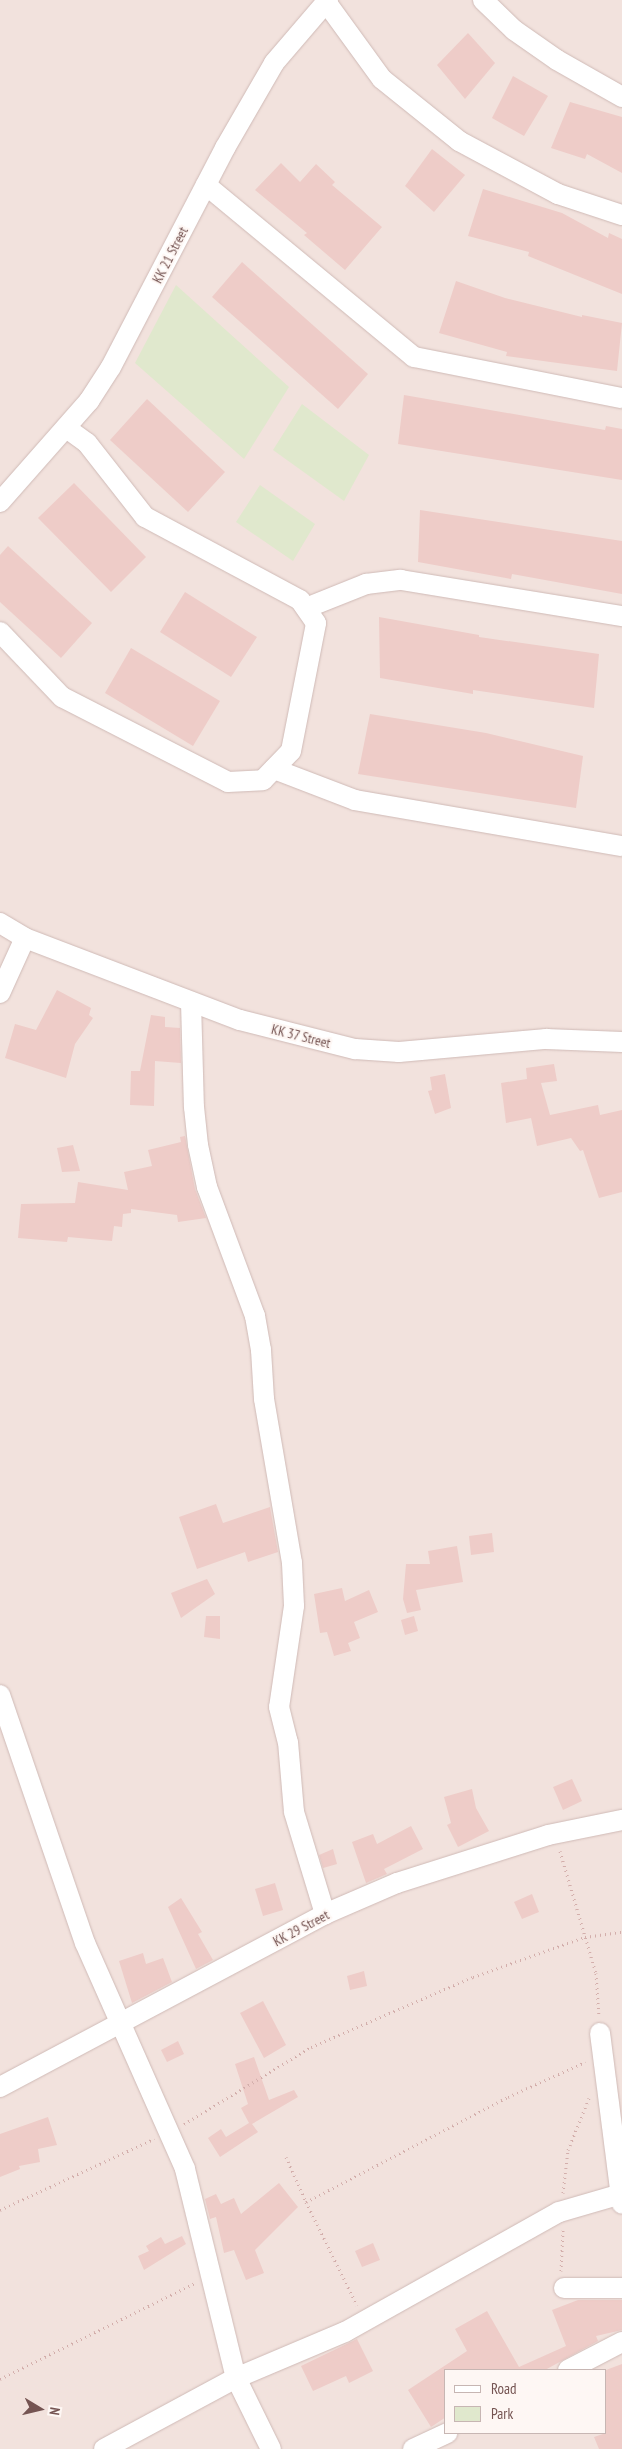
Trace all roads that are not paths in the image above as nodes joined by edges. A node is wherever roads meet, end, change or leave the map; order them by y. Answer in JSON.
{"nodes":[{"id":1,"x":483,"y":0,"type":"edge"},
{"id":2,"x":327,"y":1,"type":"edge"},
{"id":3,"x":622,"y":97,"type":"edge"},
{"id":4,"x":206,"y":185,"type":"junction"},
{"id":5,"x":622,"y":214,"type":"edge"},
{"id":6,"x":622,"y":398,"type":"edge"},
{"id":7,"x":66,"y":428,"type":"junction"},
{"id":8,"x":0,"y":502,"type":"edge"},
{"id":9,"x":306,"y":608,"type":"junction"},
{"id":10,"x":622,"y":616,"type":"edge"},
{"id":11,"x":0,"y":632,"type":"edge"},
{"id":12,"x":274,"y":769,"type":"junction"},
{"id":13,"x":622,"y":846,"type":"edge"},
{"id":14,"x":0,"y":923,"type":"edge"},
{"id":15,"x":25,"y":938,"type":"junction"},
{"id":16,"x":0,"y":993,"type":"edge"},
{"id":17,"x":191,"y":1002,"type":"junction"},
{"id":18,"x":622,"y":1042,"type":"edge"},
{"id":19,"x":0,"y":1695,"type":"edge"},
{"id":20,"x":622,"y":1820,"type":"edge"},
{"id":21,"x":326,"y":1914,"type":"junction"},
{"id":22,"x":119,"y":2025,"type":"junction"},
{"id":23,"x":600,"y":2033,"type":"road end"},
{"id":24,"x":0,"y":2087,"type":"edge"},
{"id":25,"x":621,"y":2199,"type":"edge"},
{"id":26,"x":564,"y":2288,"type":"road end"},
{"id":27,"x":622,"y":2288,"type":"edge"},
{"id":28,"x":622,"y":2342,"type":"edge"},
{"id":29,"x":570,"y":2369,"type":"edge"},
{"id":30,"x":236,"y":2378,"type":"junction"},
{"id":31,"x":446,"y":2434,"type":"edge"},
{"id":32,"x":104,"y":2449,"type":"edge"},
{"id":33,"x":271,"y":2449,"type":"edge"},
{"id":34,"x":413,"y":2449,"type":"edge"}],
"edges":[{"from":1,"to":3,"type":"street"},
{"from":2,"to":4,"type":"street","name":"KK 21 Street"},
{"from":2,"to":5,"type":"street"},
{"from":4,"to":6,"type":"street"},
{"from":4,"to":7,"type":"street","name":"KK 21 Street"},
{"from":7,"to":8,"type":"street","name":"KK 21 Street"},
{"from":7,"to":9,"type":"street"},
{"from":9,"to":10,"type":"street"},
{"from":9,"to":12,"type":"street"},
{"from":11,"to":12,"type":"street"},
{"from":12,"to":13,"type":"street"},
{"from":14,"to":15,"type":"street","name":"KK 37 Street"},
{"from":15,"to":16,"type":"street"},
{"from":15,"to":17,"type":"street","name":"KK 37 Street"},
{"from":17,"to":18,"type":"street","name":"KK 37 Street"},
{"from":17,"to":21,"type":"street"},
{"from":19,"to":22,"type":"street"},
{"from":20,"to":21,"type":"street","name":"KK 29 Street"},
{"from":21,"to":22,"type":"street","name":"KK 29 Street"},
{"from":22,"to":24,"type":"street","name":"KK 29 Street"},
{"from":22,"to":30,"type":"street"},
{"from":23,"to":25,"type":"street"},
{"from":25,"to":30,"type":"street"},
{"from":26,"to":27,"type":"street"},
{"from":28,"to":29,"type":"street"},
{"from":30,"to":32,"type":"street"},
{"from":30,"to":33,"type":"street"},
{"from":31,"to":34,"type":"street"}]}
